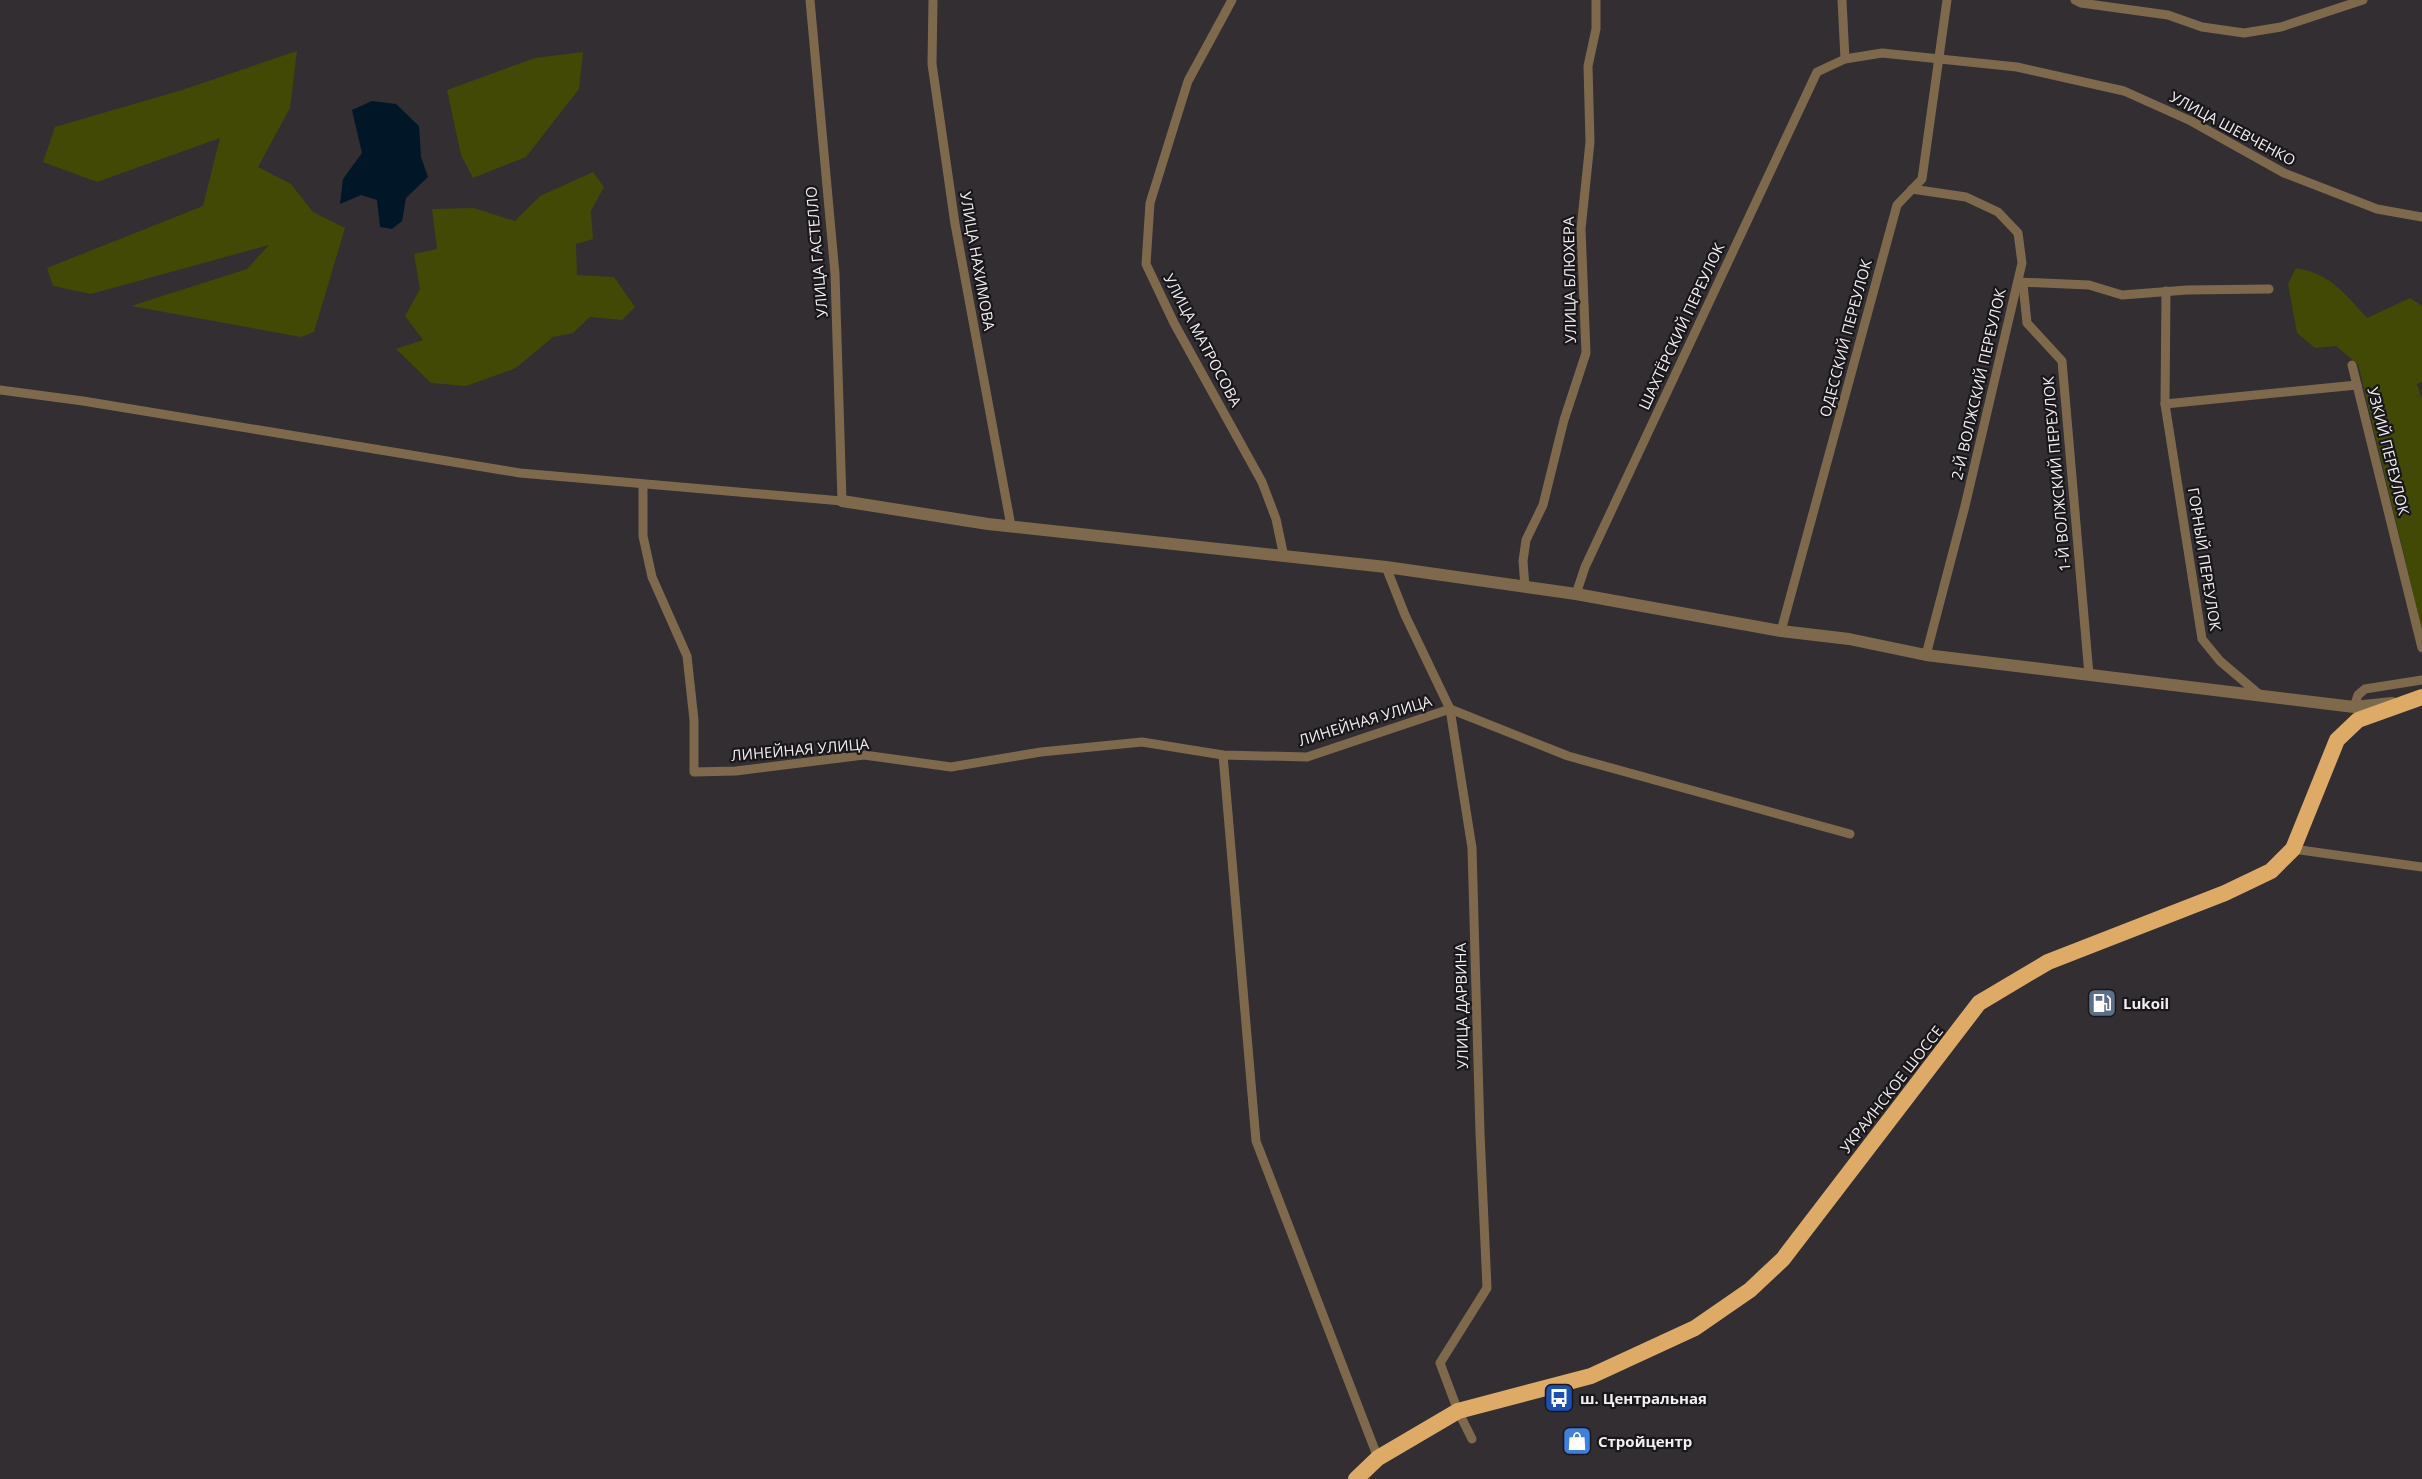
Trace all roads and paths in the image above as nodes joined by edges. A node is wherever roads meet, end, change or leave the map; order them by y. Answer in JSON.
{"nodes":[{"id":1,"x":810,"y":0,"type":"edge"},
{"id":2,"x":933,"y":0,"type":"edge"},
{"id":3,"x":1232,"y":0,"type":"edge"},
{"id":4,"x":1596,"y":0,"type":"edge"},
{"id":5,"x":1842,"y":0,"type":"edge"},
{"id":6,"x":1947,"y":0,"type":"edge"},
{"id":7,"x":2076,"y":0,"type":"edge"},
{"id":8,"x":2363,"y":0,"type":"edge"},
{"id":9,"x":1845,"y":59,"type":"junction"},
{"id":10,"x":1941,"y":59,"type":"junction"},
{"id":11,"x":1817,"y":72,"type":"joint"},
{"id":12,"x":1912,"y":189,"type":"junction"},
{"id":13,"x":2422,"y":217,"type":"edge"},
{"id":14,"x":2020,"y":283,"type":"junction"},
{"id":15,"x":2269,"y":289,"type":"dead end"},
{"id":16,"x":2166,"y":291,"type":"junction"},
{"id":17,"x":2352,"y":365,"type":"dead end"},
{"id":18,"x":2357,"y":385,"type":"junction"},
{"id":19,"x":0,"y":390,"type":"edge"},
{"id":20,"x":2164,"y":404,"type":"junction"},
{"id":21,"x":643,"y":485,"type":"junction"},
{"id":22,"x":842,"y":501,"type":"junction"},
{"id":23,"x":1011,"y":526,"type":"junction"},
{"id":24,"x":1284,"y":557,"type":"junction"},
{"id":25,"x":1386,"y":567,"type":"junction"},
{"id":26,"x":1525,"y":587,"type":"junction"},
{"id":27,"x":1576,"y":594,"type":"junction"},
{"id":28,"x":1781,"y":631,"type":"junction"},
{"id":29,"x":2422,"y":648,"type":"edge"},
{"id":30,"x":1926,"y":655,"type":"junction"},
{"id":31,"x":2089,"y":675,"type":"junction"},
{"id":32,"x":2422,"y":680,"type":"edge"},
{"id":33,"x":2260,"y":695,"type":"junction"},
{"id":34,"x":2422,"y":697,"type":"edge"},
{"id":35,"x":2401,"y":703,"type":"junction"},
{"id":36,"x":2354,"y":707,"type":"junction"},
{"id":37,"x":1450,"y":709,"type":"junction"},
{"id":38,"x":1223,"y":755,"type":"junction"},
{"id":39,"x":1850,"y":834,"type":"dead end"},
{"id":40,"x":2293,"y":849,"type":"junction"},
{"id":41,"x":2422,"y":867,"type":"edge"},
{"id":42,"x":1458,"y":1411,"type":"junction"},
{"id":43,"x":1472,"y":1438,"type":"dead end"},
{"id":44,"x":1378,"y":1458,"type":"junction"},
{"id":45,"x":1356,"y":1479,"type":"edge"}],
"edges":[{"from":1,"to":22,"type":"street","name":"УЛИЦА ГАСТЕЛЛО"},
{"from":2,"to":23,"type":"street","name":"УЛИЦА НАХИМОВА"},
{"from":3,"to":24,"type":"street","name":"УЛИЦА МАТРОСОВА"},
{"from":4,"to":26,"type":"street","name":"УЛИЦА БЛЮХЕРА"},
{"from":5,"to":9,"type":"street"},
{"from":6,"to":10,"type":"street","name":"ОДЕССКИЙ ПЕРЕУЛОК"},
{"from":7,"to":8,"type":"street"},
{"from":9,"to":10,"type":"street","name":"УЛИЦА ШЕВЧЕНКО"},
{"from":9,"to":11,"type":"street","name":"УЛИЦА ШЕВЧЕНКО"},
{"from":10,"to":12,"type":"street","name":"ОДЕССКИЙ ПЕРЕУЛОК"},
{"from":10,"to":13,"type":"street","name":"УЛИЦА ШЕВЧЕНКО"},
{"from":11,"to":27,"type":"street","name":"ШАХТЁРСКИЙ ПЕРЕУЛОК"},
{"from":12,"to":14,"type":"street","name":"2-Й ВОЛЖСКИЙ ПЕРЕУЛОК"},
{"from":12,"to":28,"type":"street","name":"ОДЕССКИЙ ПЕРЕУЛОК"},
{"from":14,"to":16,"type":"street"},
{"from":14,"to":30,"type":"street","name":"2-Й ВОЛЖСКИЙ ПЕРЕУЛОК"},
{"from":14,"to":31,"type":"street","name":"1-Й ВОЛЖСКИЙ ПЕРЕУЛОК"},
{"from":15,"to":16,"type":"street"},
{"from":16,"to":20,"type":"street","name":"ГОРНЫЙ ПЕРЕУЛОК"},
{"from":17,"to":18,"type":"street","name":"УЗКИЙ ПЕРЕУЛОК"},
{"from":18,"to":20,"type":"street"},
{"from":18,"to":29,"type":"street","name":"УЗКИЙ ПЕРЕУЛОК"},
{"from":19,"to":21,"type":"street"},
{"from":20,"to":33,"type":"street","name":"ГОРНЫЙ ПЕРЕУЛОК"},
{"from":21,"to":22,"type":"street"},
{"from":21,"to":38,"type":"street","name":"ЛИНЕЙНАЯ УЛИЦА"},
{"from":22,"to":23,"type":"street"},
{"from":23,"to":24,"type":"street"},
{"from":24,"to":25,"type":"street"},
{"from":25,"to":26,"type":"street"},
{"from":25,"to":37,"type":"street","name":"УЛИЦА ДАРВИНА"},
{"from":26,"to":27,"type":"street"},
{"from":27,"to":28,"type":"street"},
{"from":28,"to":30,"type":"street"},
{"from":30,"to":31,"type":"street"},
{"from":31,"to":33,"type":"street"},
{"from":32,"to":36,"type":"street"},
{"from":33,"to":36,"type":"street"},
{"from":34,"to":35,"type":"highway","name":"УКРАИНСКОЕ ШОССЕ"},
{"from":35,"to":36,"type":"street"},
{"from":35,"to":40,"type":"highway","name":"УКРАИНСКОЕ ШОССЕ"},
{"from":37,"to":38,"type":"street","name":"ЛИНЕЙНАЯ УЛИЦА"},
{"from":37,"to":39,"type":"street","name":"ЛИНЕЙНАЯ УЛИЦА"},
{"from":37,"to":42,"type":"street","name":"УЛИЦА ДАРВИНА"},
{"from":38,"to":44,"type":"street"},
{"from":40,"to":41,"type":"street"},
{"from":40,"to":42,"type":"highway","name":"УКРАИНСКОЕ ШОССЕ"},
{"from":42,"to":43,"type":"street","name":"УЛИЦА ДАРВИНА"},
{"from":42,"to":44,"type":"highway","name":"УКРАИНСКОЕ ШОССЕ"},
{"from":44,"to":45,"type":"highway","name":"УКРАИНСКОЕ ШОССЕ"}]}
